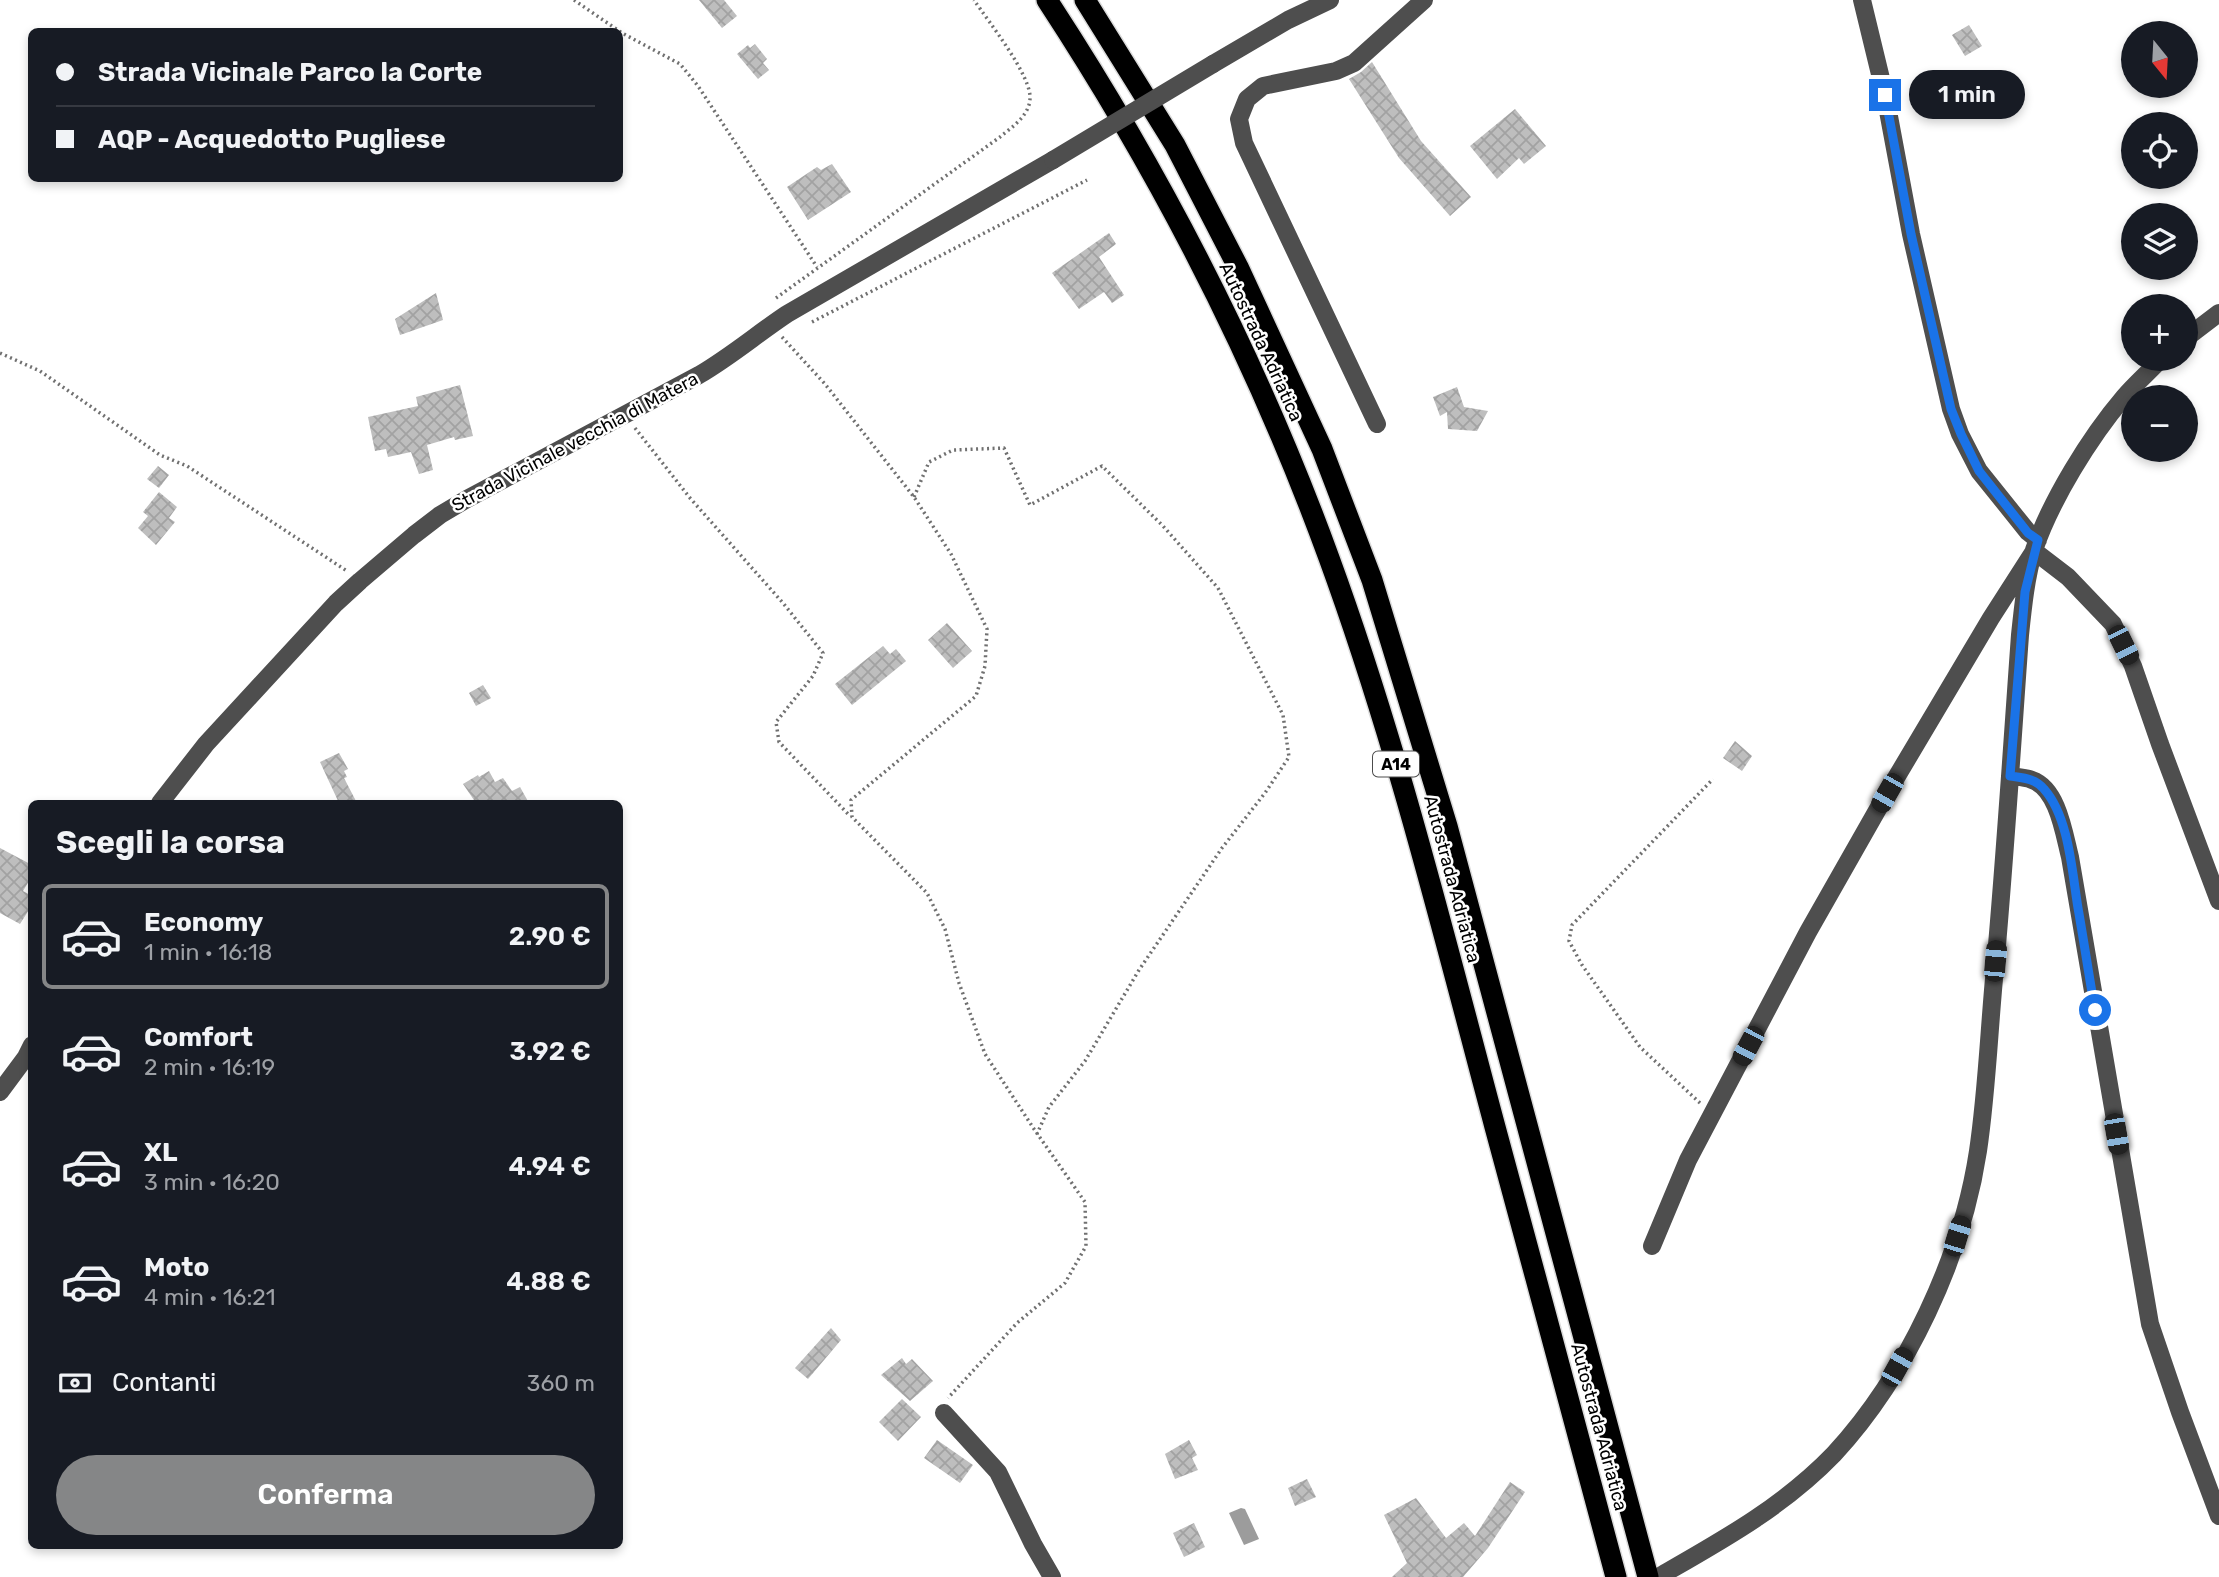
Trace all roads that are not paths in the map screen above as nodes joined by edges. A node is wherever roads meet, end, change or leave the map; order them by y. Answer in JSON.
{"nodes":[{"id":1,"x":1047,"y":0,"type":"edge"},
{"id":2,"x":1085,"y":0,"type":"edge"},
{"id":3,"x":1330,"y":0,"type":"edge"},
{"id":4,"x":1424,"y":0,"type":"edge"},
{"id":5,"x":1863,"y":0,"type":"edge"},
{"id":6,"x":2219,"y":313,"type":"edge"},
{"id":7,"x":2198,"y":329,"type":"edge"},
{"id":8,"x":2149,"y":371,"type":"edge"},
{"id":9,"x":1377,"y":424,"type":"dead end"},
{"id":10,"x":2036,"y":546,"type":"junction"},
{"id":11,"x":2010,"y":776,"type":"junction"},
{"id":12,"x":162,"y":800,"type":"edge"},
{"id":13,"x":2219,"y":901,"type":"edge"},
{"id":14,"x":28,"y":1053,"type":"edge"},
{"id":15,"x":0,"y":1092,"type":"edge"},
{"id":16,"x":1652,"y":1247,"type":"dead end"},
{"id":17,"x":944,"y":1413,"type":"road end"},
{"id":18,"x":2219,"y":1516,"type":"edge"},
{"id":19,"x":1052,"y":1577,"type":"edge"},
{"id":20,"x":1616,"y":1577,"type":"edge"},
{"id":21,"x":1648,"y":1577,"type":"edge"},
{"id":22,"x":1658,"y":1577,"type":"edge"}],
"edges":[{"from":1,"to":20,"type":"highway","name":"Autostrada Adriatica","number":"A14"},
{"from":2,"to":21,"type":"highway","name":"Autostrada Adriatica","number":"A14"},
{"from":3,"to":12,"type":"street","name":"Strada Vicinale vecchia di Matera","bridge":true},
{"from":4,"to":9,"type":"street"},
{"from":5,"to":10,"type":"street"},
{"from":6,"to":7,"type":"street"},
{"from":8,"to":10,"type":"street"},
{"from":10,"to":11,"type":"street"},
{"from":10,"to":13,"type":"street"},
{"from":10,"to":16,"type":"street"},
{"from":11,"to":18,"type":"street"},
{"from":11,"to":22,"type":"street"},
{"from":14,"to":15,"type":"street"},
{"from":17,"to":19,"type":"street"}]}
